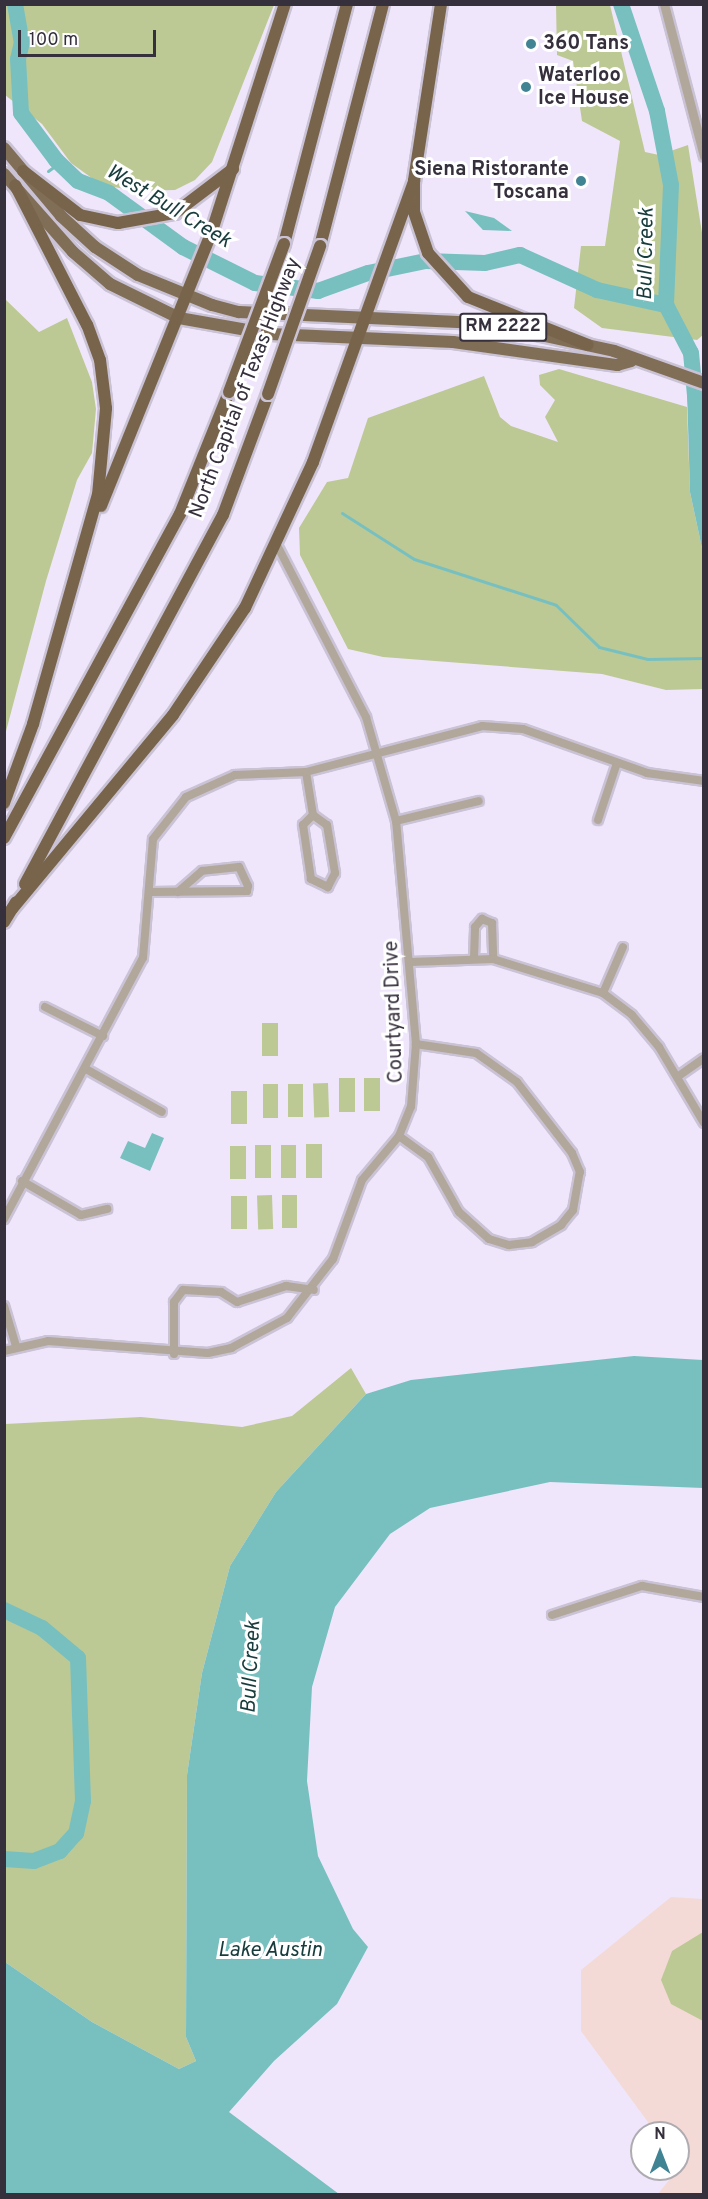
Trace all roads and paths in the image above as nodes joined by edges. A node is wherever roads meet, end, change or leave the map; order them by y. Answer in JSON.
{"nodes":[{"id":1,"x":285,"y":4,"type":"edge"},
{"id":2,"x":347,"y":4,"type":"edge"},
{"id":3,"x":383,"y":4,"type":"edge"},
{"id":4,"x":441,"y":4,"type":"edge"},
{"id":5,"x":664,"y":4,"type":"edge"},
{"id":6,"x":4,"y":148,"type":"edge"},
{"id":7,"x":704,"y":156,"type":"edge"},
{"id":8,"x":234,"y":168,"type":"junction"},
{"id":9,"x":23,"y":171,"type":"junction"},
{"id":10,"x":4,"y":174,"type":"edge"},
{"id":11,"x":414,"y":181,"type":"junction"},
{"id":12,"x":15,"y":186,"type":"junction"},
{"id":13,"x":189,"y":294,"type":"junction"},
{"id":14,"x":370,"y":316,"type":"junction"},
{"id":15,"x":179,"y":318,"type":"junction"},
{"id":16,"x":361,"y":338,"type":"junction"},
{"id":17,"x":588,"y":345,"type":"junction"},
{"id":18,"x":631,"y":361,"type":"junction"},
{"id":19,"x":704,"y":383,"type":"edge"},
{"id":20,"x":277,"y":544,"type":"junction"},
{"id":21,"x":79,"y":560,"type":"junction"},
{"id":22,"x":378,"y":752,"type":"junction"},
{"id":23,"x":617,"y":763,"type":"junction"},
{"id":24,"x":306,"y":771,"type":"junction"},
{"id":25,"x":704,"y":781,"type":"edge"},
{"id":26,"x":479,"y":801,"type":"dead end"},
{"id":27,"x":4,"y":803,"type":"edge"},
{"id":28,"x":313,"y":815,"type":"junction"},
{"id":29,"x":598,"y":820,"type":"dead end"},
{"id":30,"x":396,"y":821,"type":"junction"},
{"id":31,"x":4,"y":838,"type":"edge"},
{"id":32,"x":150,"y":892,"type":"junction"},
{"id":33,"x":178,"y":892,"type":"junction"},
{"id":34,"x":12,"y":909,"type":"junction"},
{"id":35,"x":4,"y":922,"type":"edge"},
{"id":36,"x":622,"y":947,"type":"dead end"},
{"id":37,"x":474,"y":958,"type":"junction"},
{"id":38,"x":493,"y":959,"type":"junction"},
{"id":39,"x":411,"y":962,"type":"junction"},
{"id":40,"x":603,"y":993,"type":"junction"},
{"id":41,"x":45,"y":1007,"type":"dead end"},
{"id":42,"x":102,"y":1036,"type":"junction"},
{"id":43,"x":416,"y":1044,"type":"junction"},
{"id":44,"x":704,"y":1058,"type":"edge"},
{"id":45,"x":86,"y":1069,"type":"junction"},
{"id":46,"x":680,"y":1075,"type":"junction"},
{"id":47,"x":162,"y":1112,"type":"dead end"},
{"id":48,"x":704,"y":1123,"type":"edge"},
{"id":49,"x":399,"y":1136,"type":"junction"},
{"id":50,"x":22,"y":1181,"type":"junction"},
{"id":51,"x":107,"y":1209,"type":"dead end"},
{"id":52,"x":4,"y":1219,"type":"edge"},
{"id":53,"x":314,"y":1290,"type":"junction"},
{"id":54,"x":4,"y":1306,"type":"edge"},
{"id":55,"x":8,"y":1329,"type":"edge"},
{"id":56,"x":16,"y":1346,"type":"junction"},
{"id":57,"x":4,"y":1351,"type":"edge"},
{"id":58,"x":174,"y":1354,"type":"junction"},
{"id":59,"x":704,"y":1597,"type":"edge"},
{"id":60,"x":552,"y":1615,"type":"dead end"}],
"edges":[{"from":1,"to":8,"type":"highway"},
{"from":2,"to":31,"type":"highway","name":"North Capital of Texas Highway","bridge":true},
{"from":3,"to":34,"type":"highway","name":"North Capital of Texas Highway","bridge":true},
{"from":4,"to":11,"type":"highway"},
{"from":5,"to":7,"type":"street"},
{"from":6,"to":9,"type":"main road","number":"RM 2222"},
{"from":8,"to":9,"type":"highway"},
{"from":8,"to":13,"type":"highway"},
{"from":9,"to":13,"type":"main road","number":"RM 2222"},
{"from":10,"to":12,"type":"main road","number":"RM 2222"},
{"from":11,"to":14,"type":"highway"},
{"from":11,"to":17,"type":"highway"},
{"from":12,"to":15,"type":"main road","number":"RM 2222"},
{"from":12,"to":21,"type":"highway"},
{"from":13,"to":14,"type":"main road","number":"RM 2222"},
{"from":13,"to":15,"type":"highway"},
{"from":14,"to":16,"type":"highway"},
{"from":14,"to":17,"type":"main road","number":"RM 2222"},
{"from":15,"to":16,"type":"main road","number":"RM 2222"},
{"from":15,"to":21,"type":"highway"},
{"from":16,"to":18,"type":"main road","number":"RM 2222"},
{"from":16,"to":20,"type":"highway"},
{"from":17,"to":18,"type":"main road","number":"RM 2222"},
{"from":18,"to":19,"type":"main road","number":"RM 2222"},
{"from":20,"to":22,"type":"street","name":"Courtyard Drive"},
{"from":20,"to":34,"type":"highway"},
{"from":21,"to":27,"type":"highway"},
{"from":22,"to":23,"type":"street"},
{"from":22,"to":24,"type":"street"},
{"from":22,"to":30,"type":"street","name":"Courtyard Drive"},
{"from":23,"to":25,"type":"street"},
{"from":23,"to":29,"type":"street"},
{"from":24,"to":28,"type":"street"},
{"from":24,"to":32,"type":"street"},
{"from":26,"to":30,"type":"street"},
{"from":28,"to":28,"type":"street"},
{"from":30,"to":39,"type":"street","name":"Courtyard Drive"},
{"from":32,"to":33,"type":"street"},
{"from":32,"to":42,"type":"street"},
{"from":33,"to":33,"type":"street"},
{"from":34,"to":35,"type":"highway","name":"North Capital of Texas Highway"},
{"from":36,"to":40,"type":"street"},
{"from":37,"to":38,"type":"street"},
{"from":37,"to":38,"type":"street"},
{"from":37,"to":39,"type":"street"},
{"from":38,"to":40,"type":"street"},
{"from":39,"to":43,"type":"street","name":"Courtyard Drive"},
{"from":40,"to":46,"type":"street"},
{"from":41,"to":42,"type":"street"},
{"from":42,"to":45,"type":"street"},
{"from":43,"to":49,"type":"street","name":"Courtyard Drive"},
{"from":43,"to":49,"type":"street"},
{"from":44,"to":46,"type":"street"},
{"from":45,"to":47,"type":"street"},
{"from":45,"to":50,"type":"street"},
{"from":46,"to":48,"type":"street"},
{"from":49,"to":53,"type":"street","name":"Courtyard Drive"},
{"from":50,"to":51,"type":"street"},
{"from":50,"to":52,"type":"street"},
{"from":53,"to":58,"type":"street","name":"Courtyard Drive"},
{"from":53,"to":58,"type":"street"},
{"from":54,"to":55,"type":"street"},
{"from":55,"to":56,"type":"street"},
{"from":56,"to":57,"type":"street","name":"Courtyard Drive"},
{"from":56,"to":58,"type":"street","name":"Courtyard Drive"},
{"from":59,"to":60,"type":"street"}]}
